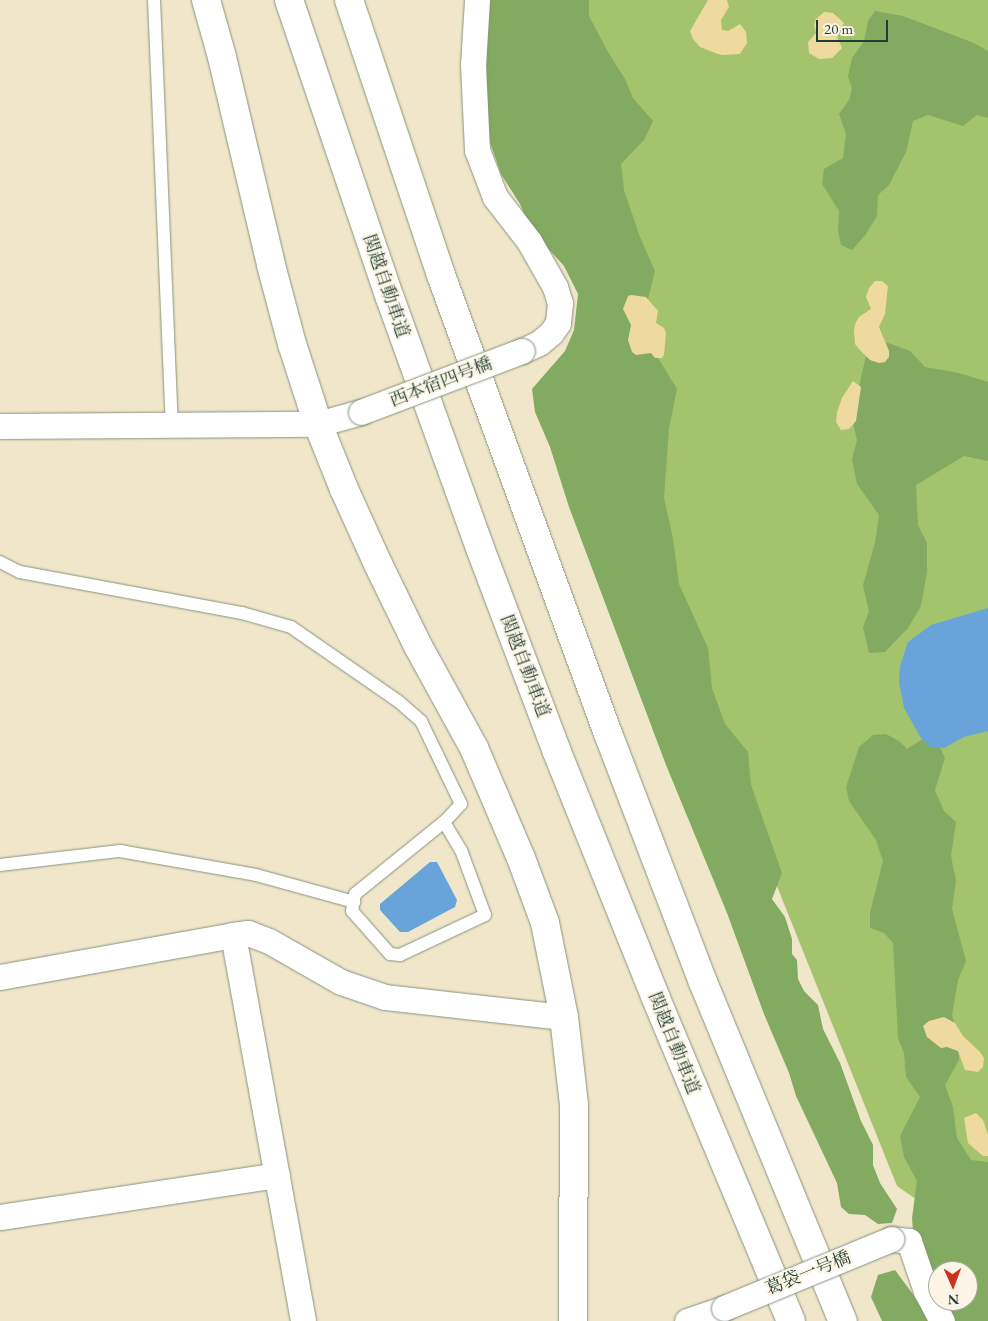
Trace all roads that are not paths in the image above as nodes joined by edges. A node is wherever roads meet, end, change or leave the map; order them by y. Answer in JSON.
{"nodes":[{"id":1,"x":154,"y":0,"type":"edge"},
{"id":2,"x":206,"y":0,"type":"edge"},
{"id":3,"x":289,"y":0,"type":"edge"},
{"id":4,"x":349,"y":0,"type":"edge"},
{"id":5,"x":477,"y":0,"type":"edge"},
{"id":6,"x":172,"y":424,"type":"junction"},
{"id":7,"x":318,"y":424,"type":"junction"},
{"id":8,"x":0,"y":426,"type":"edge"},
{"id":9,"x":0,"y":562,"type":"edge"},
{"id":10,"x":444,"y":822,"type":"junction"},
{"id":11,"x":0,"y":865,"type":"edge"},
{"id":12,"x":354,"y":902,"type":"junction"},
{"id":13,"x":233,"y":935,"type":"junction"},
{"id":14,"x":0,"y":977,"type":"edge"},
{"id":15,"x":564,"y":1017,"type":"junction"},
{"id":16,"x":277,"y":1175,"type":"junction"},
{"id":17,"x":0,"y":1217,"type":"edge"},
{"id":18,"x":303,"y":1321,"type":"edge"},
{"id":19,"x":573,"y":1321,"type":"edge"},
{"id":20,"x":687,"y":1321,"type":"edge"},
{"id":21,"x":791,"y":1321,"type":"edge"},
{"id":22,"x":843,"y":1321,"type":"edge"},
{"id":23,"x":942,"y":1321,"type":"edge"}],
"edges":[{"from":1,"to":6,"type":"lane"},
{"from":2,"to":7,"type":"main road"},
{"from":3,"to":21,"type":"main road","name":"関越自動車道"},
{"from":4,"to":22,"type":"main road"},
{"from":5,"to":7,"type":"street","name":"西本宿四号橋","bridge":true},
{"from":6,"to":7,"type":"street","name":"西本宿四号橋"},
{"from":6,"to":8,"type":"street","name":"西本宿四号橋"},
{"from":7,"to":15,"type":"main road"},
{"from":9,"to":10,"type":"lane"},
{"from":10,"to":12,"type":"lane"},
{"from":10,"to":12,"type":"lane"},
{"from":11,"to":12,"type":"lane"},
{"from":13,"to":14,"type":"street"},
{"from":13,"to":15,"type":"street"},
{"from":13,"to":16,"type":"street"},
{"from":15,"to":19,"type":"main road"},
{"from":16,"to":17,"type":"street"},
{"from":16,"to":18,"type":"street"},
{"from":20,"to":23,"type":"street","name":"葛袋一号橋","bridge":true}]}
